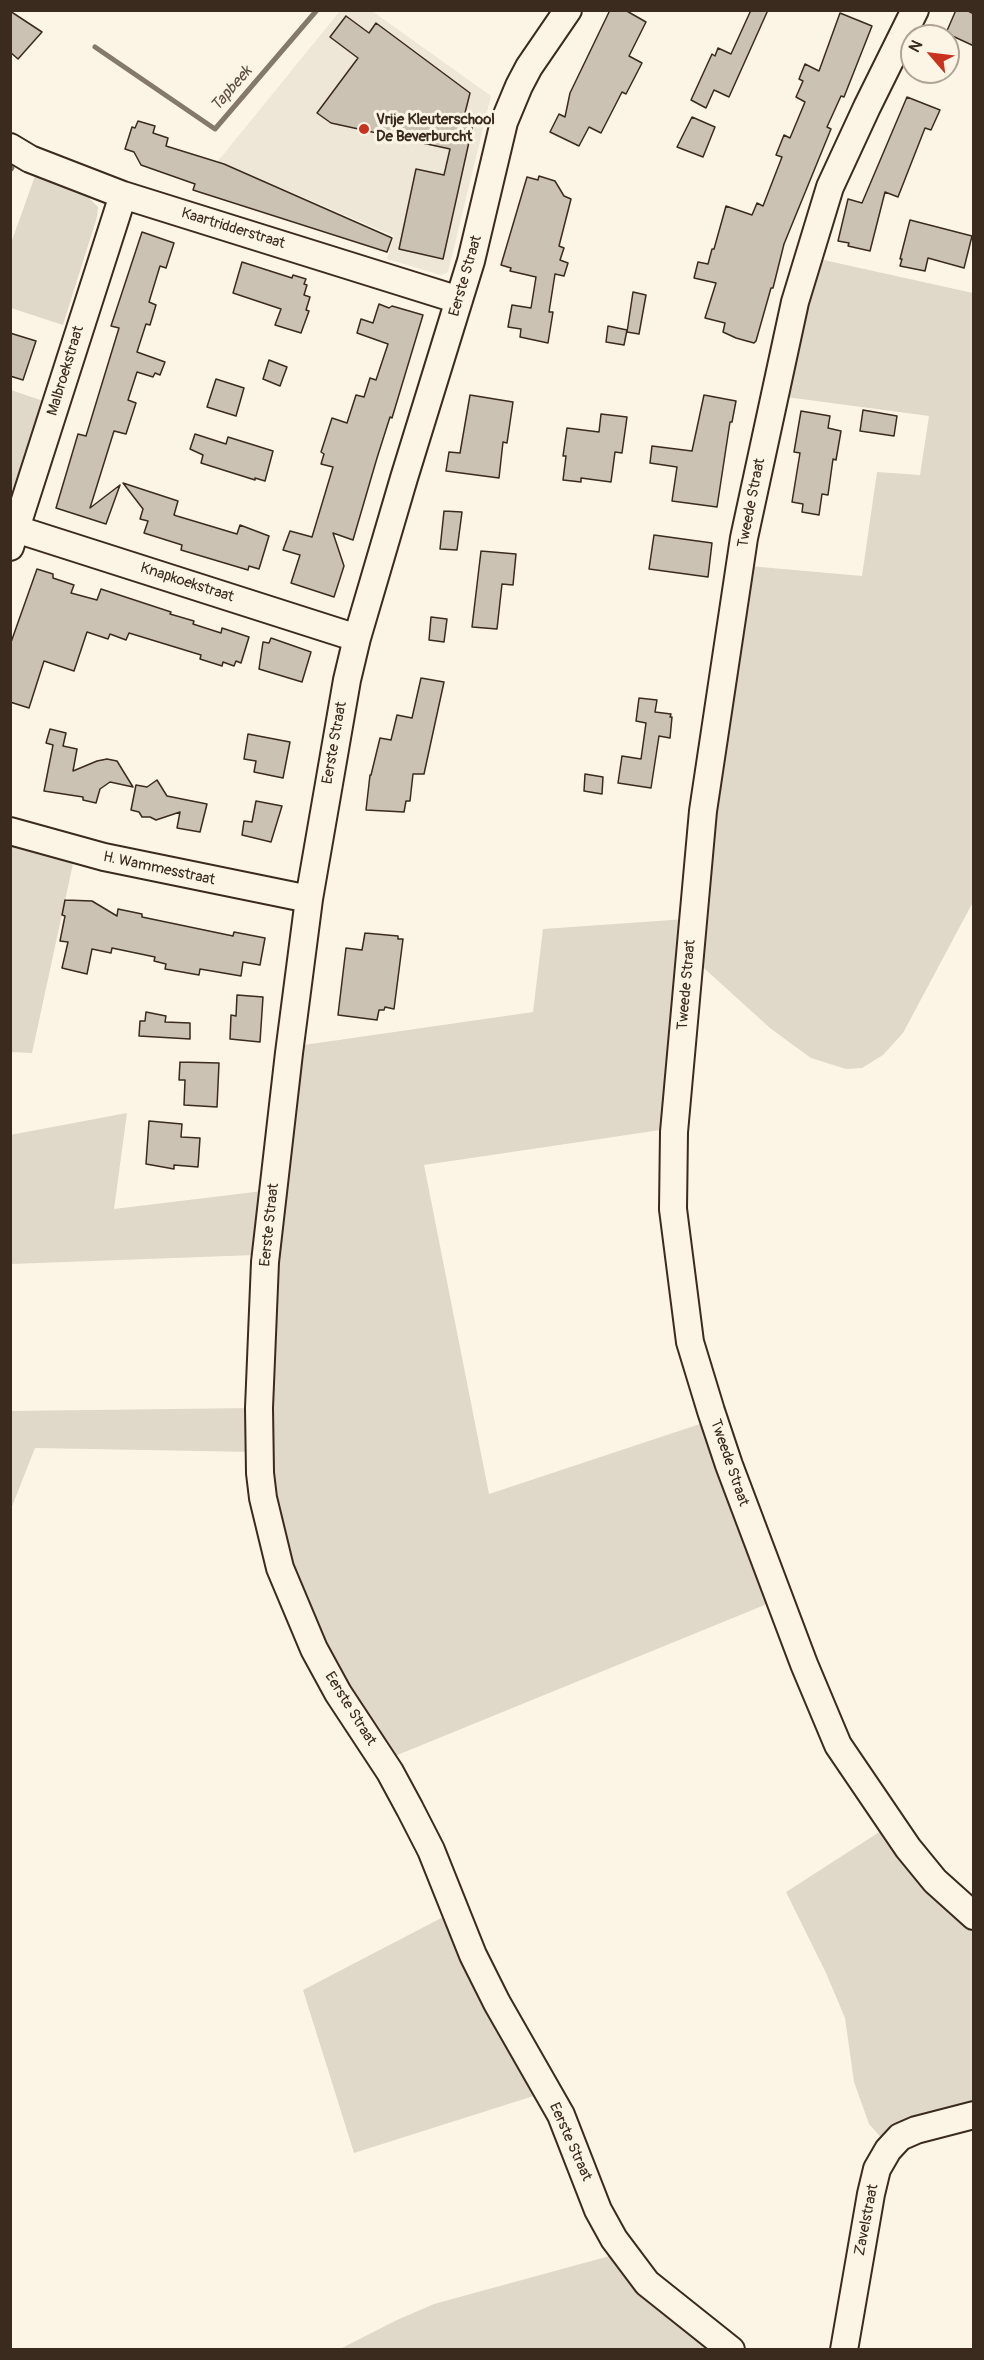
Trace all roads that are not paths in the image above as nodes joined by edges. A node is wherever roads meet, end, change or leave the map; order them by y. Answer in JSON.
{"nodes":[{"id":1,"x":568,"y":10,"type":"edge"},
{"id":2,"x":915,"y":10,"type":"edge"},
{"id":3,"x":10,"y":147,"type":"edge"},
{"id":4,"x":123,"y":195,"type":"junction"},
{"id":5,"x":459,"y":300,"type":"junction"},
{"id":6,"x":13,"y":538,"type":"edge"},
{"id":7,"x":357,"y":638,"type":"junction"},
{"id":8,"x":10,"y":831,"type":"edge"},
{"id":9,"x":309,"y":900,"type":"junction"},
{"id":10,"x":974,"y":1916,"type":"edge"},
{"id":11,"x":974,"y":2115,"type":"edge"},
{"id":12,"x":731,"y":2349,"type":"edge"},
{"id":13,"x":844,"y":2349,"type":"edge"}],
"edges":[{"from":1,"to":5,"type":"street","name":"Eerste Straat"},
{"from":2,"to":10,"type":"street","name":"Tweede Straat"},
{"from":3,"to":4,"type":"street","name":"Kaartridderstraat"},
{"from":4,"to":5,"type":"street","name":"Kaartridderstraat"},
{"from":4,"to":6,"type":"street","name":"Malbroekstraat"},
{"from":5,"to":7,"type":"street","name":"Eerste Straat"},
{"from":6,"to":7,"type":"street","name":"Knapkoekstraat"},
{"from":7,"to":9,"type":"street","name":"Eerste Straat"},
{"from":8,"to":9,"type":"street","name":"H. Wammesstraat"},
{"from":9,"to":12,"type":"street","name":"Eerste Straat"},
{"from":11,"to":13,"type":"street","name":"Zavelstraat"}]}
